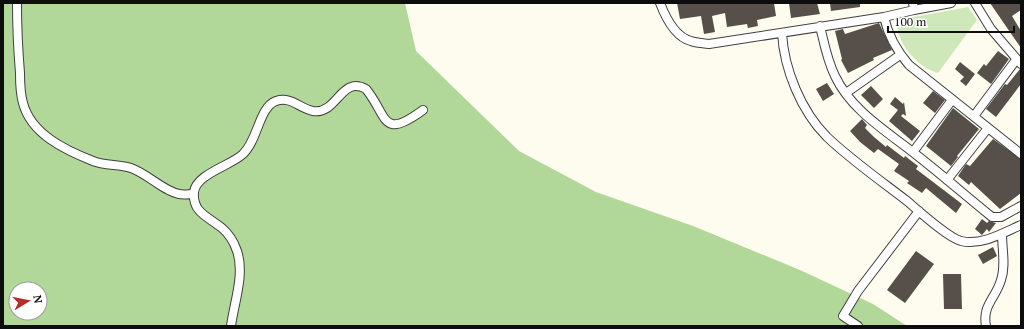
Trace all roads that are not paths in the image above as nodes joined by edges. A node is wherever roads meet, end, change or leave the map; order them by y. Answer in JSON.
{"nodes":[{"id":1,"x":17,"y":3,"type":"edge"},
{"id":2,"x":660,"y":3,"type":"edge"},
{"id":3,"x":951,"y":3,"type":"edge"},
{"id":4,"x":976,"y":3,"type":"edge"},
{"id":5,"x":913,"y":7,"type":"edge"},
{"id":6,"x":884,"y":17,"type":"junction"},
{"id":7,"x":820,"y":26,"type":"junction"},
{"id":8,"x":782,"y":33,"type":"junction"},
{"id":9,"x":900,"y":55,"type":"junction"},
{"id":10,"x":1019,"y":62,"type":"edge"},
{"id":11,"x":846,"y":93,"type":"junction"},
{"id":12,"x":952,"y":100,"type":"junction"},
{"id":13,"x":423,"y":110,"type":"dead end"},
{"id":14,"x":974,"y":116,"type":"junction"},
{"id":15,"x":988,"y":128,"type":"junction"},
{"id":16,"x":913,"y":152,"type":"junction"},
{"id":17,"x":1021,"y":154,"type":"edge"},
{"id":18,"x":947,"y":180,"type":"junction"},
{"id":19,"x":194,"y":194,"type":"junction"},
{"id":20,"x":1021,"y":206,"type":"edge"},
{"id":21,"x":918,"y":210,"type":"junction"},
{"id":22,"x":1021,"y":225,"type":"edge"},
{"id":23,"x":1002,"y":234,"type":"junction"},
{"id":24,"x":231,"y":326,"type":"edge"},
{"id":25,"x":858,"y":326,"type":"edge"},
{"id":26,"x":986,"y":326,"type":"edge"}],
"edges":[{"from":1,"to":19,"type":"street"},
{"from":2,"to":8,"type":"street"},
{"from":3,"to":5,"type":"street"},
{"from":4,"to":10,"type":"street"},
{"from":5,"to":6,"type":"street"},
{"from":6,"to":7,"type":"street"},
{"from":6,"to":9,"type":"street"},
{"from":7,"to":8,"type":"street"},
{"from":7,"to":11,"type":"street"},
{"from":8,"to":21,"type":"street"},
{"from":9,"to":11,"type":"street"},
{"from":9,"to":12,"type":"street"},
{"from":10,"to":14,"type":"street"},
{"from":11,"to":16,"type":"street"},
{"from":12,"to":14,"type":"street"},
{"from":12,"to":16,"type":"street"},
{"from":13,"to":19,"type":"street"},
{"from":14,"to":15,"type":"street"},
{"from":15,"to":17,"type":"street"},
{"from":15,"to":18,"type":"street"},
{"from":16,"to":18,"type":"street"},
{"from":18,"to":20,"type":"street"},
{"from":19,"to":24,"type":"street"},
{"from":21,"to":23,"type":"street"},
{"from":21,"to":25,"type":"street"},
{"from":22,"to":23,"type":"street"},
{"from":23,"to":26,"type":"street"}]}
